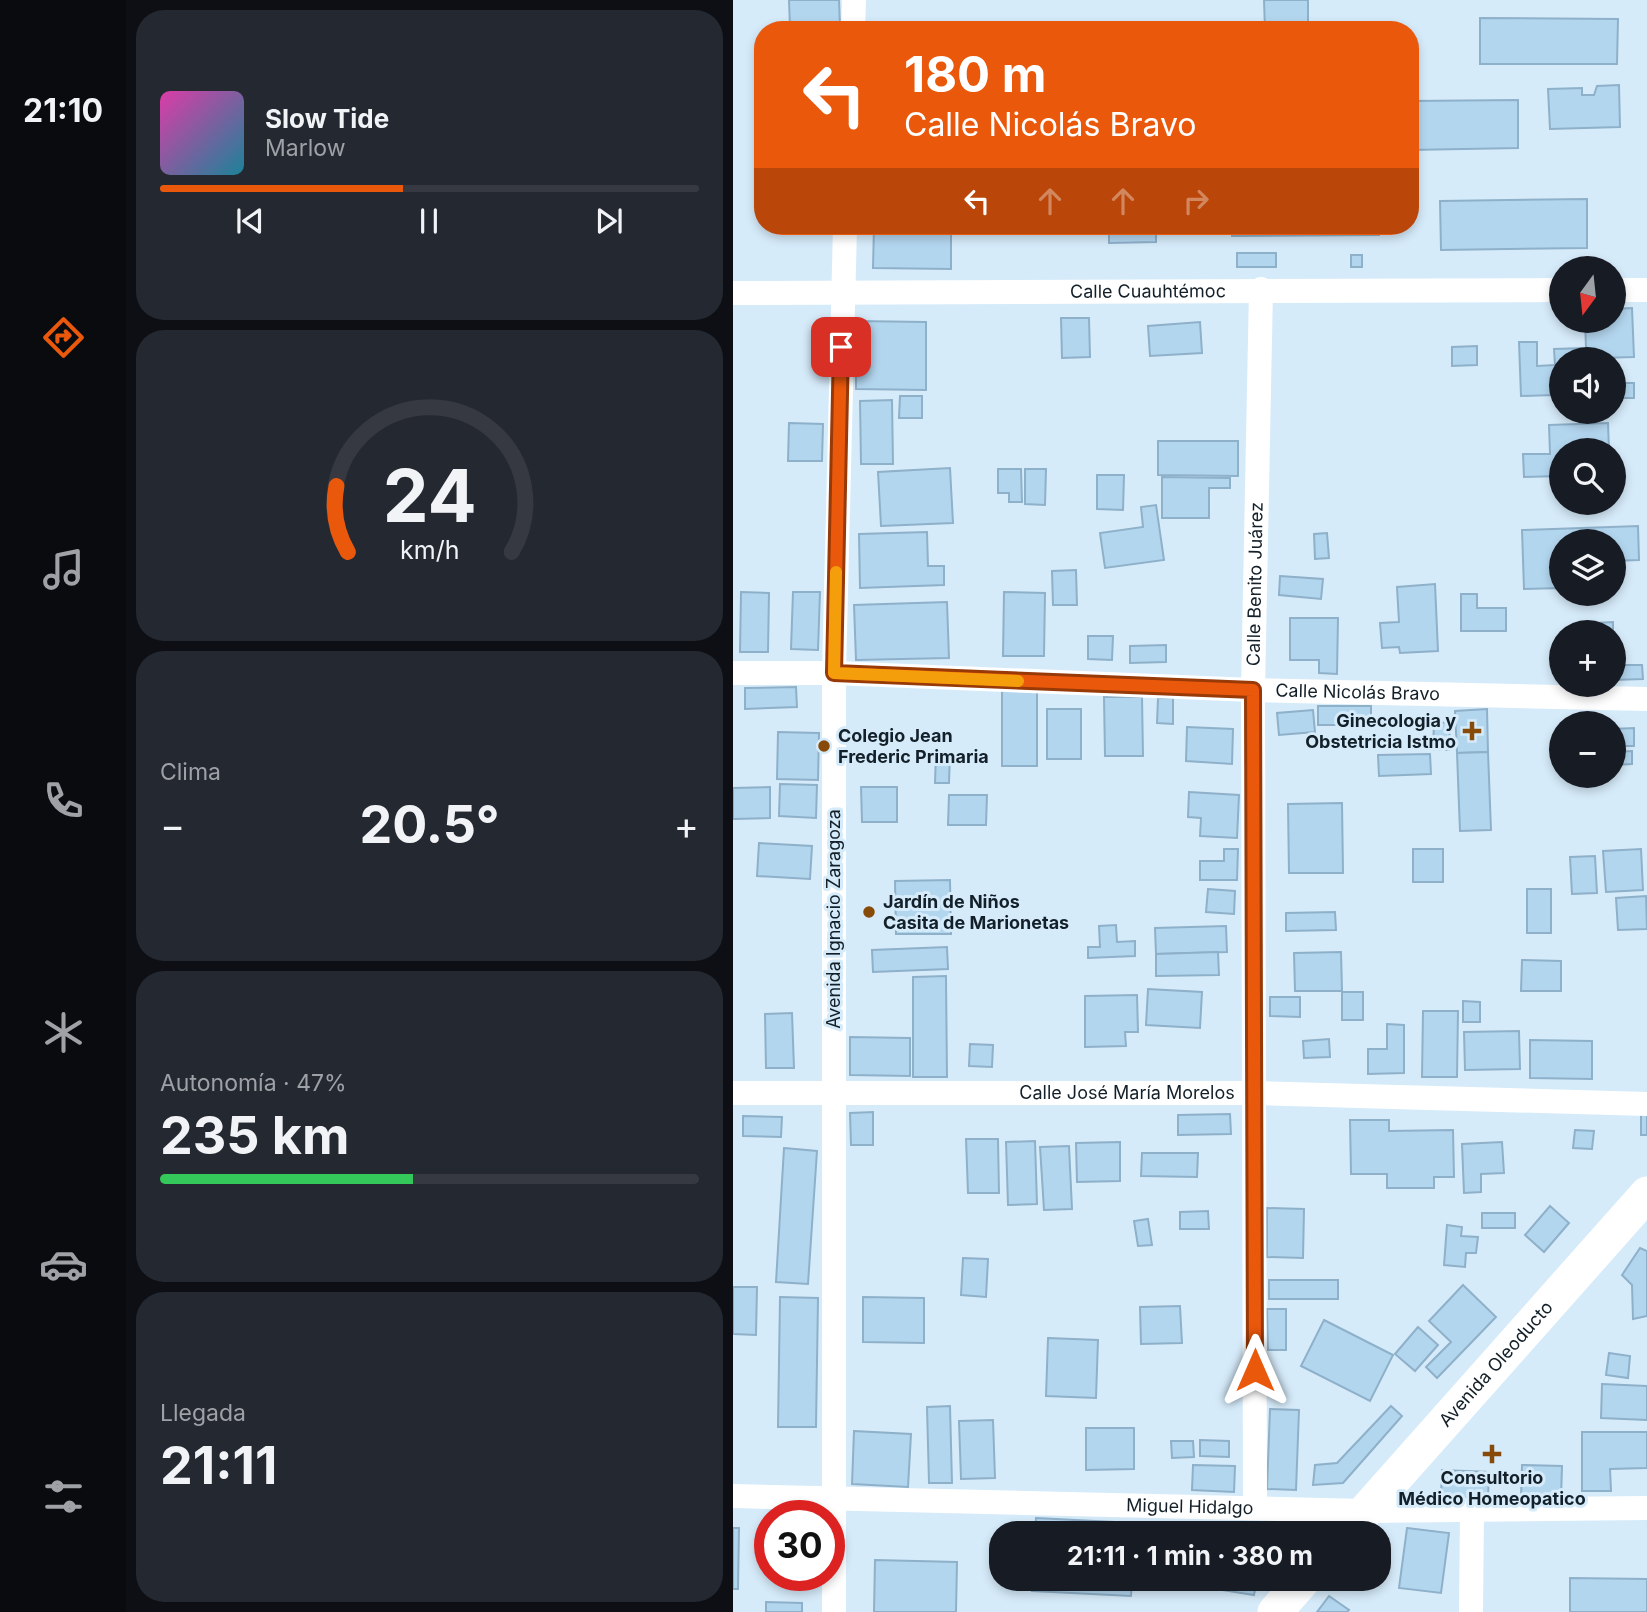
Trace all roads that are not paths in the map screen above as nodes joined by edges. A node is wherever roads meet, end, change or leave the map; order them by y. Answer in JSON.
{"nodes":[{"id":1,"x":854,"y":0,"type":"edge"},
{"id":2,"x":853,"y":21,"type":"edge"},
{"id":3,"x":845,"y":235,"type":"edge"},
{"id":4,"x":1261,"y":289,"type":"junction"},
{"id":5,"x":1549,"y":290,"type":"edge"},
{"id":6,"x":1626,"y":290,"type":"edge"},
{"id":7,"x":1647,"y":290,"type":"edge"},
{"id":8,"x":843,"y":292,"type":"junction"},
{"id":9,"x":733,"y":293,"type":"edge"},
{"id":10,"x":733,"y":673,"type":"edge"},
{"id":11,"x":834,"y":673,"type":"junction"},
{"id":12,"x":1253,"y":690,"type":"junction"},
{"id":13,"x":1647,"y":699,"type":"edge"},
{"id":14,"x":733,"y":1093,"type":"edge"},
{"id":15,"x":1253,"y":1093,"type":"junction"},
{"id":16,"x":833,"y":1095,"type":"junction"},
{"id":17,"x":1647,"y":1104,"type":"edge"},
{"id":18,"x":1647,"y":1194,"type":"edge"},
{"id":19,"x":733,"y":1496,"type":"edge"},
{"id":20,"x":835,"y":1500,"type":"joint"},
{"id":21,"x":845,"y":1500,"type":"edge"},
{"id":22,"x":1647,"y":1507,"type":"edge"},
{"id":23,"x":1255,"y":1508,"type":"junction"},
{"id":24,"x":1472,"y":1510,"type":"junction"},
{"id":25,"x":1349,"y":1521,"type":"edge"},
{"id":26,"x":1357,"y":1521,"type":"edge"},
{"id":27,"x":1366,"y":1521,"type":"edge"},
{"id":28,"x":834,"y":1591,"type":"edge"},
{"id":29,"x":1294,"y":1591,"type":"edge"},
{"id":30,"x":834,"y":1612,"type":"edge"},
{"id":31,"x":1275,"y":1612,"type":"edge"},
{"id":32,"x":1471,"y":1612,"type":"edge"}],
"edges":[{"from":1,"to":2,"type":"street"},
{"from":3,"to":8,"type":"street","name":"Avenida Ignacio Zaragoza"},
{"from":4,"to":5,"type":"street","name":"Calle Cuauhtémoc"},
{"from":4,"to":8,"type":"street","name":"Calle Cuauhtémoc"},
{"from":4,"to":12,"type":"street","name":"Calle Benito Juárez"},
{"from":6,"to":7,"type":"street"},
{"from":8,"to":9,"type":"street","name":"Calle Cuauhtémoc"},
{"from":8,"to":11,"type":"street","name":"Avenida Ignacio Zaragoza"},
{"from":10,"to":11,"type":"street","name":"Calle Nicolás Bravo"},
{"from":11,"to":12,"type":"street","name":"Calle Nicolás Bravo"},
{"from":11,"to":16,"type":"street","name":"Avenida Ignacio Zaragoza"},
{"from":12,"to":13,"type":"street","name":"Calle Nicolás Bravo"},
{"from":12,"to":15,"type":"street","name":"Calle Benito Juárez"},
{"from":14,"to":16,"type":"street","name":"Calle José María Morelos"},
{"from":15,"to":16,"type":"street","name":"Calle José María Morelos"},
{"from":15,"to":17,"type":"street","name":"Calle José María Morelos"},
{"from":15,"to":23,"type":"street","name":"Calle Benito Juárez"},
{"from":16,"to":20,"type":"street","name":"Avenida Ignacio Zaragoza"},
{"from":18,"to":26,"type":"main road","name":"Avenida Oleoducto"},
{"from":19,"to":20,"type":"street","name":"Miguel Hidalgo"},
{"from":21,"to":23,"type":"street","name":"Miguel Hidalgo"},
{"from":22,"to":24,"type":"street","name":"Miguel Hidalgo"},
{"from":23,"to":25,"type":"street","name":"Miguel Hidalgo"},
{"from":24,"to":27,"type":"street","name":"Miguel Hidalgo"},
{"from":24,"to":32,"type":"street"},
{"from":28,"to":30,"type":"street","name":"Avenida Ignacio Zaragoza"},
{"from":29,"to":31,"type":"main road"}]}
